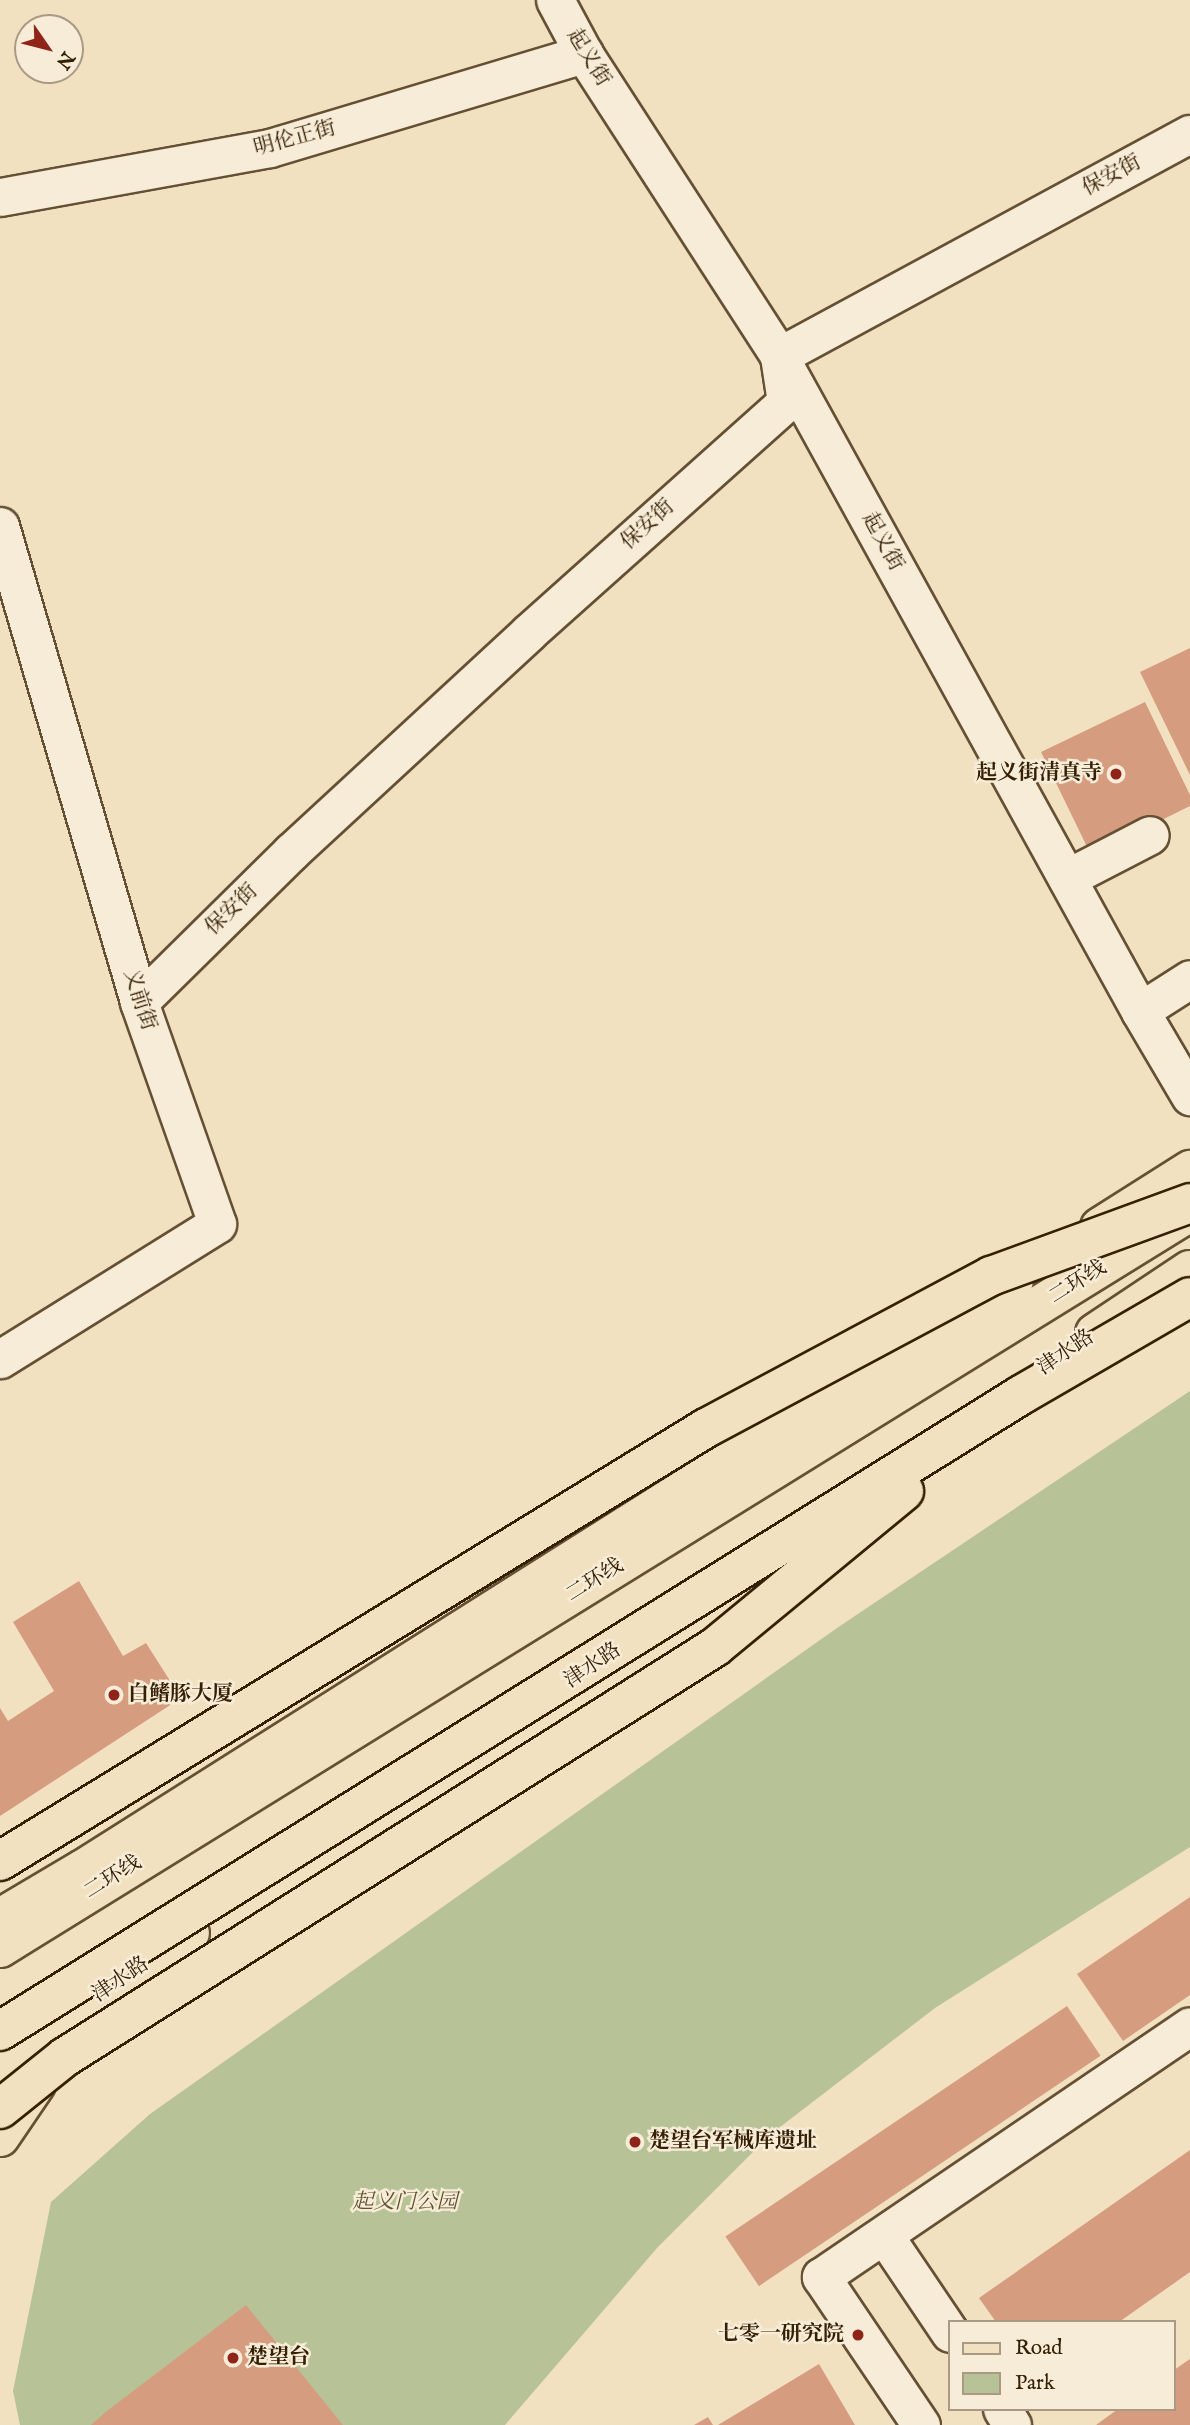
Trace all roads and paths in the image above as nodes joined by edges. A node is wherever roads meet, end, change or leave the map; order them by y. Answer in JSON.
{"nodes":[{"id":1,"x":555,"y":0,"type":"edge"},
{"id":2,"x":584,"y":54,"type":"junction"},
{"id":3,"x":1190,"y":134,"type":"edge"},
{"id":4,"x":0,"y":197,"type":"edge"},
{"id":5,"x":779,"y":356,"type":"junction"},
{"id":6,"x":0,"y":526,"type":"edge"},
{"id":7,"x":1150,"y":835,"type":"dead end"},
{"id":8,"x":1067,"y":878,"type":"junction"},
{"id":9,"x":1190,"y":979,"type":"edge"},
{"id":10,"x":139,"y":1002,"type":"junction"},
{"id":11,"x":1140,"y":1011,"type":"junction"},
{"id":12,"x":1190,"y":1096,"type":"edge"},
{"id":13,"x":1190,"y":1170,"type":"edge"},
{"id":14,"x":1190,"y":1203,"type":"edge"},
{"id":15,"x":1190,"y":1212,"type":"edge"},
{"id":16,"x":1190,"y":1270,"type":"edge"},
{"id":17,"x":1190,"y":1297,"type":"edge"},
{"id":18,"x":0,"y":1359,"type":"edge"},
{"id":19,"x":1021,"y":1395,"type":"junction"},
{"id":20,"x":0,"y":1860,"type":"edge"},
{"id":21,"x":0,"y":1918,"type":"edge"},
{"id":22,"x":0,"y":1948,"type":"edge"},
{"id":23,"x":96,"y":1996,"type":"junction"},
{"id":24,"x":1190,"y":2026,"type":"edge"},
{"id":25,"x":0,"y":2031,"type":"edge"},
{"id":26,"x":0,"y":2067,"type":"edge"},
{"id":27,"x":0,"y":2109,"type":"edge"},
{"id":28,"x":0,"y":2137,"type":"edge"},
{"id":29,"x":884,"y":2235,"type":"junction"},
{"id":30,"x":948,"y":2330,"type":"edge"},
{"id":31,"x":912,"y":2422,"type":"edge"}],
"edges":[{"from":1,"to":2,"type":"street","name":"起义街"},
{"from":2,"to":4,"type":"street","name":"明伦正街"},
{"from":2,"to":5,"type":"street","name":"起义街"},
{"from":3,"to":5,"type":"street","name":"保安街"},
{"from":5,"to":8,"type":"street","name":"起义街"},
{"from":5,"to":10,"type":"street","name":"保安街"},
{"from":6,"to":10,"type":"street","name":"义前街"},
{"from":7,"to":8,"type":"street"},
{"from":8,"to":11,"type":"street","name":"起义街"},
{"from":9,"to":11,"type":"street"},
{"from":10,"to":18,"type":"street","name":"义前街"},
{"from":11,"to":12,"type":"street","name":"起义街"},
{"from":13,"to":21,"type":"main road"},
{"from":14,"to":20,"type":"main road","bridge":true},
{"from":15,"to":22,"type":"main road","name":"二环线"},
{"from":16,"to":23,"type":"main road","name":"津水路"},
{"from":17,"to":19,"type":"main road","bridge":true},
{"from":19,"to":25,"type":"main road","bridge":true},
{"from":19,"to":27,"type":"main road","bridge":true},
{"from":23,"to":26,"type":"main road","name":"津水路"},
{"from":23,"to":28,"type":"main road"},
{"from":24,"to":29,"type":"street"},
{"from":29,"to":30,"type":"street"},
{"from":29,"to":31,"type":"street"}]}
